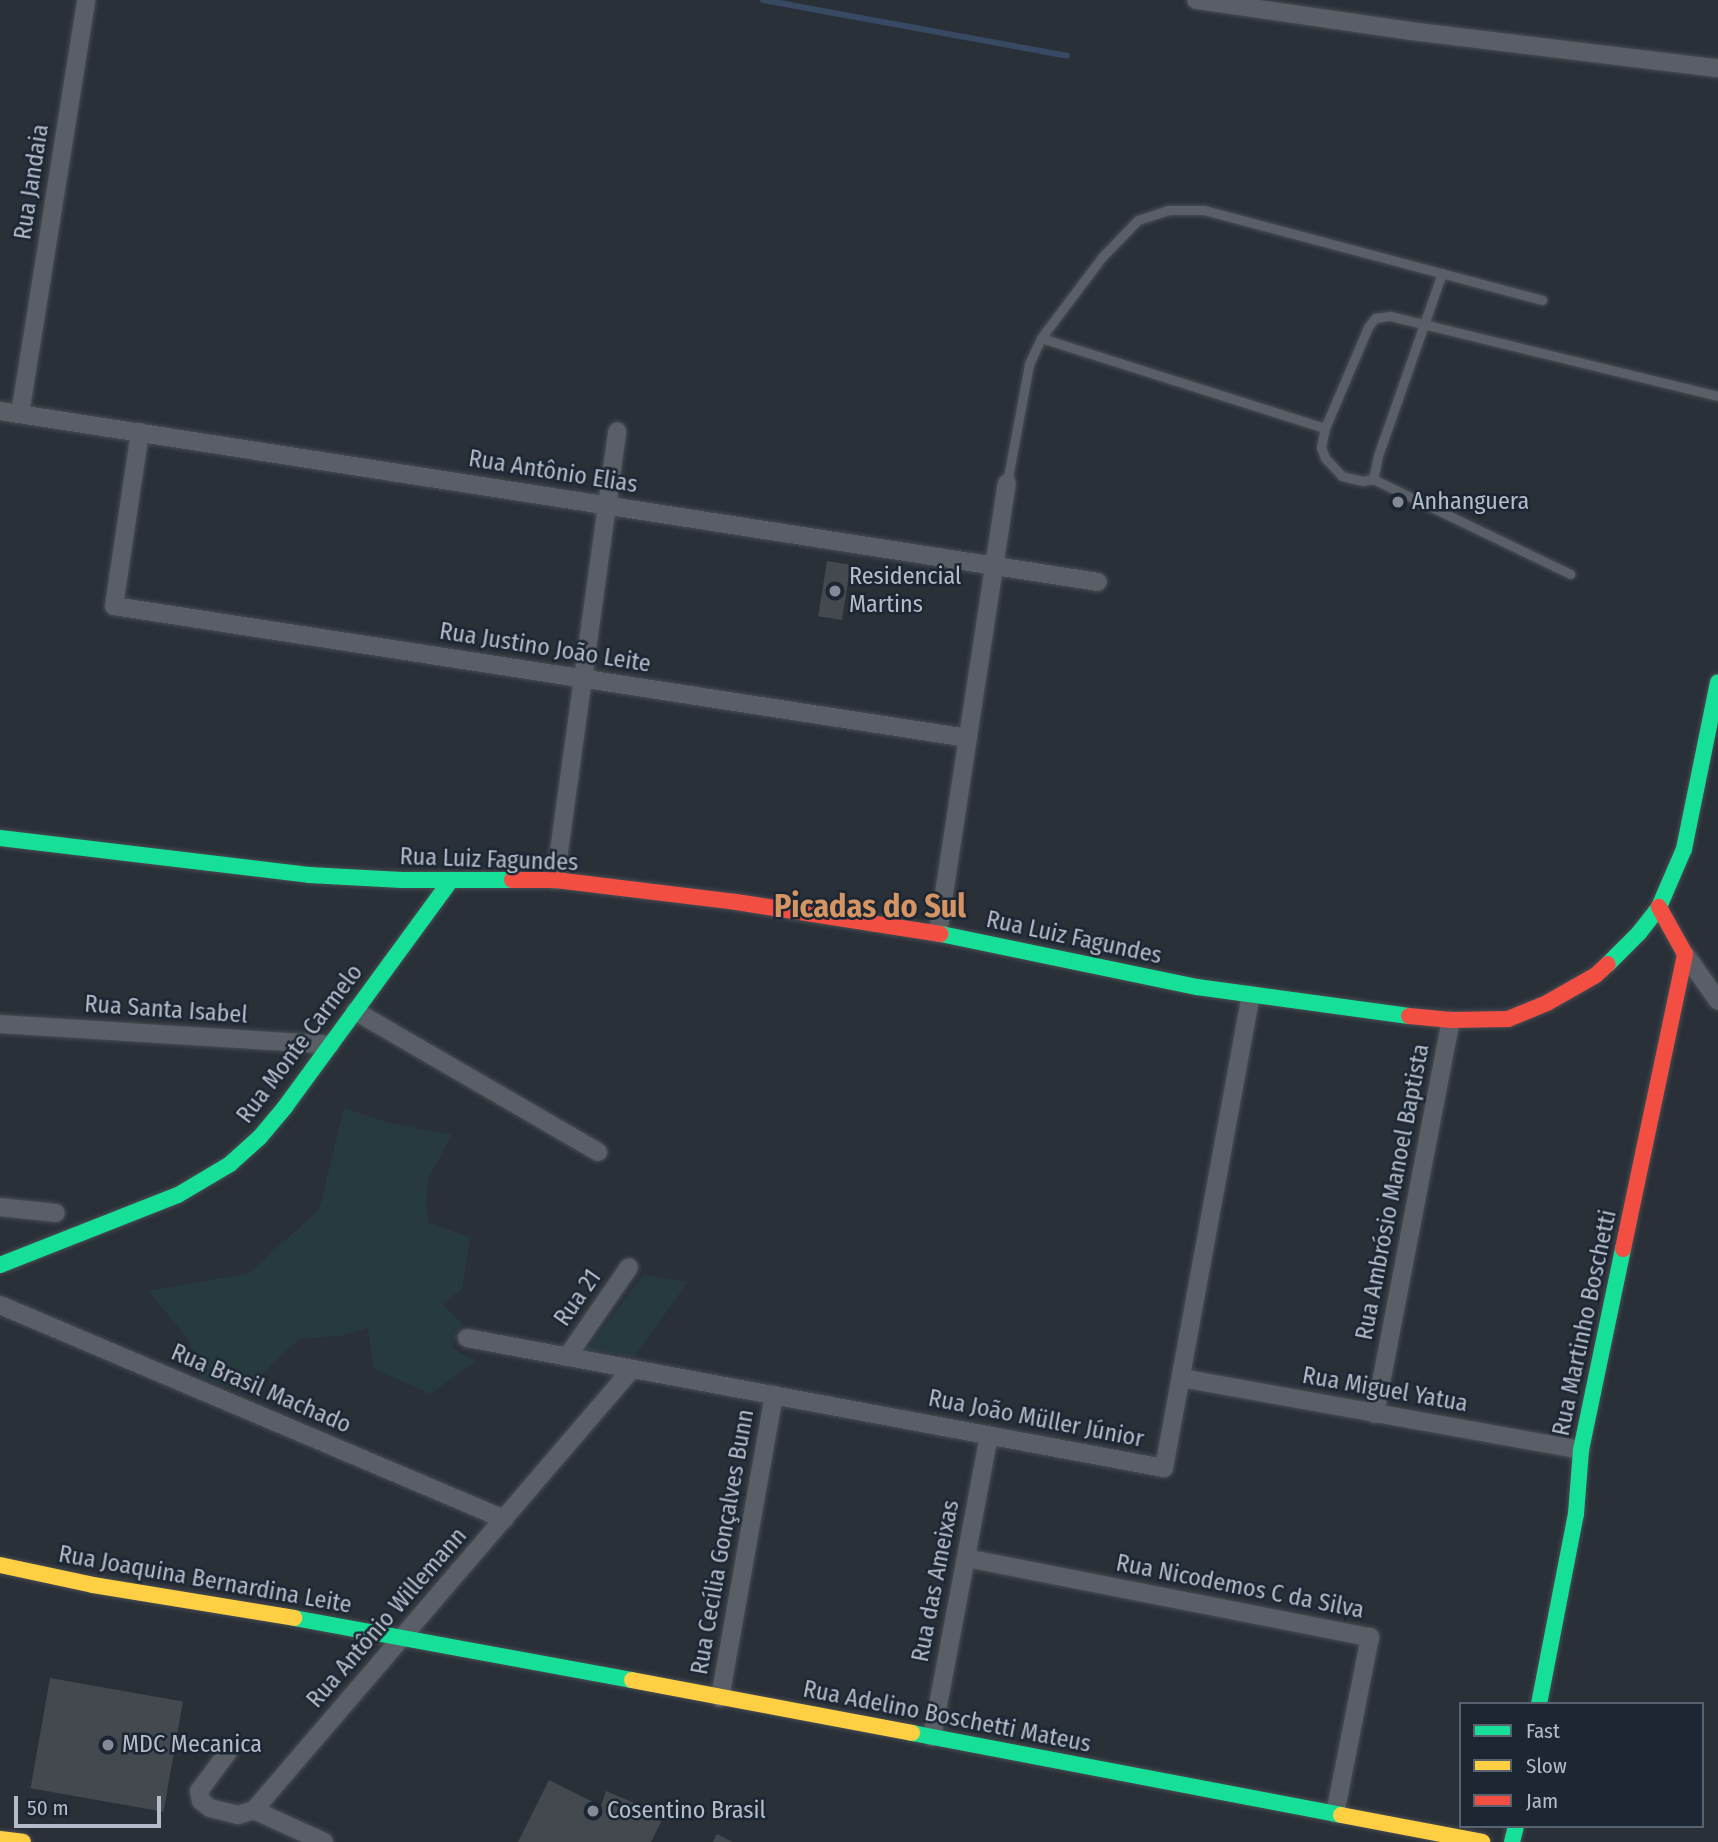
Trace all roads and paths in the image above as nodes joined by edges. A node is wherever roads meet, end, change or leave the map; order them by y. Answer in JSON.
{"nodes":[{"id":1,"x":86,"y":0,"type":"edge"},
{"id":2,"x":1196,"y":0,"type":"edge"},
{"id":3,"x":1718,"y":68,"type":"edge"},
{"id":4,"x":1442,"y":273,"type":"junction"},
{"id":5,"x":1542,"y":300,"type":"dead end"},
{"id":6,"x":1423,"y":324,"type":"junction"},
{"id":7,"x":1041,"y":338,"type":"junction"},
{"id":8,"x":1718,"y":396,"type":"edge"},
{"id":9,"x":0,"y":411,"type":"edge"},
{"id":10,"x":20,"y":414,"type":"junction"},
{"id":11,"x":1325,"y":428,"type":"junction"},
{"id":12,"x":617,"y":431,"type":"dead end"},
{"id":13,"x":140,"y":432,"type":"junction"},
{"id":14,"x":1373,"y":479,"type":"junction"},
{"id":15,"x":1007,"y":483,"type":"joint"},
{"id":16,"x":606,"y":505,"type":"junction"},
{"id":17,"x":994,"y":565,"type":"junction"},
{"id":18,"x":1570,"y":574,"type":"dead end"},
{"id":19,"x":1098,"y":582,"type":"dead end"},
{"id":20,"x":581,"y":678,"type":"junction"},
{"id":21,"x":1718,"y":682,"type":"edge"},
{"id":22,"x":968,"y":738,"type":"junction"},
{"id":23,"x":0,"y":838,"type":"edge"},
{"id":24,"x":451,"y":880,"type":"junction"},
{"id":25,"x":555,"y":880,"type":"junction"},
{"id":26,"x":1659,"y":907,"type":"junction"},
{"id":27,"x":938,"y":933,"type":"junction"},
{"id":28,"x":1685,"y":954,"type":"junction"},
{"id":29,"x":1251,"y":995,"type":"junction"},
{"id":30,"x":1718,"y":1001,"type":"edge"},
{"id":31,"x":355,"y":1011,"type":"junction"},
{"id":32,"x":1451,"y":1020,"type":"junction"},
{"id":33,"x":0,"y":1024,"type":"edge"},
{"id":34,"x":330,"y":1045,"type":"junction"},
{"id":35,"x":598,"y":1152,"type":"dead end"},
{"id":36,"x":0,"y":1208,"type":"edge"},
{"id":37,"x":56,"y":1213,"type":"dead end"},
{"id":38,"x":0,"y":1265,"type":"edge"},
{"id":39,"x":629,"y":1267,"type":"dead end"},
{"id":40,"x":0,"y":1305,"type":"edge"},
{"id":41,"x":467,"y":1338,"type":"dead end"},
{"id":42,"x":567,"y":1357,"type":"junction"},
{"id":43,"x":632,"y":1369,"type":"junction"},
{"id":44,"x":1181,"y":1378,"type":"junction"},
{"id":45,"x":774,"y":1395,"type":"junction"},
{"id":46,"x":1375,"y":1414,"type":"junction"},
{"id":47,"x":989,"y":1435,"type":"junction"},
{"id":48,"x":1581,"y":1450,"type":"junction"},
{"id":49,"x":504,"y":1519,"type":"junction"},
{"id":50,"x":966,"y":1558,"type":"junction"},
{"id":51,"x":0,"y":1565,"type":"edge"},
{"id":52,"x":404,"y":1636,"type":"junction"},
{"id":53,"x":720,"y":1698,"type":"junction"},
{"id":54,"x":1539,"y":1702,"type":"edge"},
{"id":55,"x":932,"y":1737,"type":"junction"},
{"id":56,"x":229,"y":1752,"type":"dead end"},
{"id":57,"x":254,"y":1810,"type":"junction"},
{"id":58,"x":1335,"y":1814,"type":"junction"},
{"id":59,"x":0,"y":1839,"type":"edge"},
{"id":60,"x":23,"y":1842,"type":"edge"},
{"id":61,"x":324,"y":1842,"type":"edge"},
{"id":62,"x":1482,"y":1842,"type":"edge"}],
"edges":[{"from":1,"to":10,"type":"street","name":"Rua Jandaia"},
{"from":2,"to":3,"type":"street"},
{"from":4,"to":5,"type":"lane"},
{"from":4,"to":6,"type":"lane"},
{"from":4,"to":7,"type":"lane"},
{"from":6,"to":8,"type":"lane"},
{"from":6,"to":11,"type":"lane"},
{"from":6,"to":14,"type":"lane"},
{"from":7,"to":11,"type":"lane"},
{"from":7,"to":15,"type":"lane"},
{"from":9,"to":10,"type":"street","name":"Rua Antônio Elias"},
{"from":10,"to":13,"type":"street","name":"Rua Antônio Elias"},
{"from":11,"to":14,"type":"lane"},
{"from":12,"to":16,"type":"street"},
{"from":13,"to":16,"type":"street","name":"Rua Antônio Elias"},
{"from":13,"to":20,"type":"street","name":"Rua Justino João Leite"},
{"from":14,"to":18,"type":"lane"},
{"from":15,"to":17,"type":"street"},
{"from":16,"to":17,"type":"street","name":"Rua Antônio Elias"},
{"from":16,"to":20,"type":"street"},
{"from":17,"to":19,"type":"street","name":"Rua Antônio Elias"},
{"from":17,"to":22,"type":"street"},
{"from":20,"to":22,"type":"street","name":"Rua Justino João Leite"},
{"from":20,"to":25,"type":"street"},
{"from":21,"to":26,"type":"street","name":"Rua Luiz Fagundes"},
{"from":22,"to":27,"type":"street"},
{"from":23,"to":24,"type":"street","name":"Rua Luiz Fagundes"},
{"from":24,"to":25,"type":"street","name":"Rua Luiz Fagundes"},
{"from":24,"to":31,"type":"street","name":"Rua Monte Carmelo"},
{"from":25,"to":27,"type":"street","name":"Rua Luiz Fagundes"},
{"from":26,"to":28,"type":"street"},
{"from":26,"to":32,"type":"street","name":"Rua Luiz Fagundes"},
{"from":27,"to":29,"type":"street","name":"Rua Luiz Fagundes"},
{"from":28,"to":30,"type":"street"},
{"from":28,"to":48,"type":"street","name":"Rua Martinho Boschetti"},
{"from":29,"to":32,"type":"street","name":"Rua Luiz Fagundes"},
{"from":29,"to":44,"type":"street","name":"Rua João Müller Júnior"},
{"from":31,"to":34,"type":"street","name":"Rua Monte Carmelo"},
{"from":31,"to":35,"type":"street"},
{"from":32,"to":46,"type":"street","name":"Rua Ambrósio Manoel Baptista"},
{"from":33,"to":34,"type":"street","name":"Rua Santa Isabel"},
{"from":34,"to":38,"type":"street","name":"Rua Monte Carmelo"},
{"from":36,"to":37,"type":"street"},
{"from":39,"to":42,"type":"street","name":"Rua 21"},
{"from":40,"to":49,"type":"street","name":"Rua Brasil Machado"},
{"from":41,"to":42,"type":"street","name":"Rua João Müller Júnior"},
{"from":42,"to":43,"type":"street","name":"Rua João Müller Júnior"},
{"from":43,"to":45,"type":"street","name":"Rua João Müller Júnior"},
{"from":43,"to":49,"type":"street","name":"Rua Antônio Willemann"},
{"from":44,"to":46,"type":"street","name":"Rua Miguel Yatua"},
{"from":44,"to":47,"type":"street","name":"Rua João Müller Júnior"},
{"from":45,"to":47,"type":"street","name":"Rua João Müller Júnior"},
{"from":45,"to":53,"type":"street","name":"Rua Cecília Gonçalves Bunn"},
{"from":46,"to":48,"type":"street","name":"Rua Miguel Yatua"},
{"from":47,"to":50,"type":"street","name":"Rua das Ameixas"},
{"from":48,"to":54,"type":"street","name":"Rua Martinho Boschetti"},
{"from":49,"to":52,"type":"street","name":"Rua Antônio Willemann"},
{"from":50,"to":55,"type":"street","name":"Rua das Ameixas"},
{"from":50,"to":58,"type":"street","name":"Rua Nicodemos C da Silva"},
{"from":51,"to":52,"type":"street","name":"Rua Joaquina Bernardina Leite"},
{"from":52,"to":53,"type":"street","name":"Rua Adelino Boschetti Mateus"},
{"from":52,"to":57,"type":"street","name":"Rua Antônio Willemann"},
{"from":53,"to":55,"type":"street","name":"Rua Adelino Boschetti Mateus"},
{"from":55,"to":58,"type":"street","name":"Rua Adelino Boschetti Mateus"},
{"from":56,"to":57,"type":"street"},
{"from":57,"to":61,"type":"street"},
{"from":58,"to":62,"type":"street","name":"Rua Adelino Boschetti Mateus"},
{"from":59,"to":60,"type":"street"}]}
